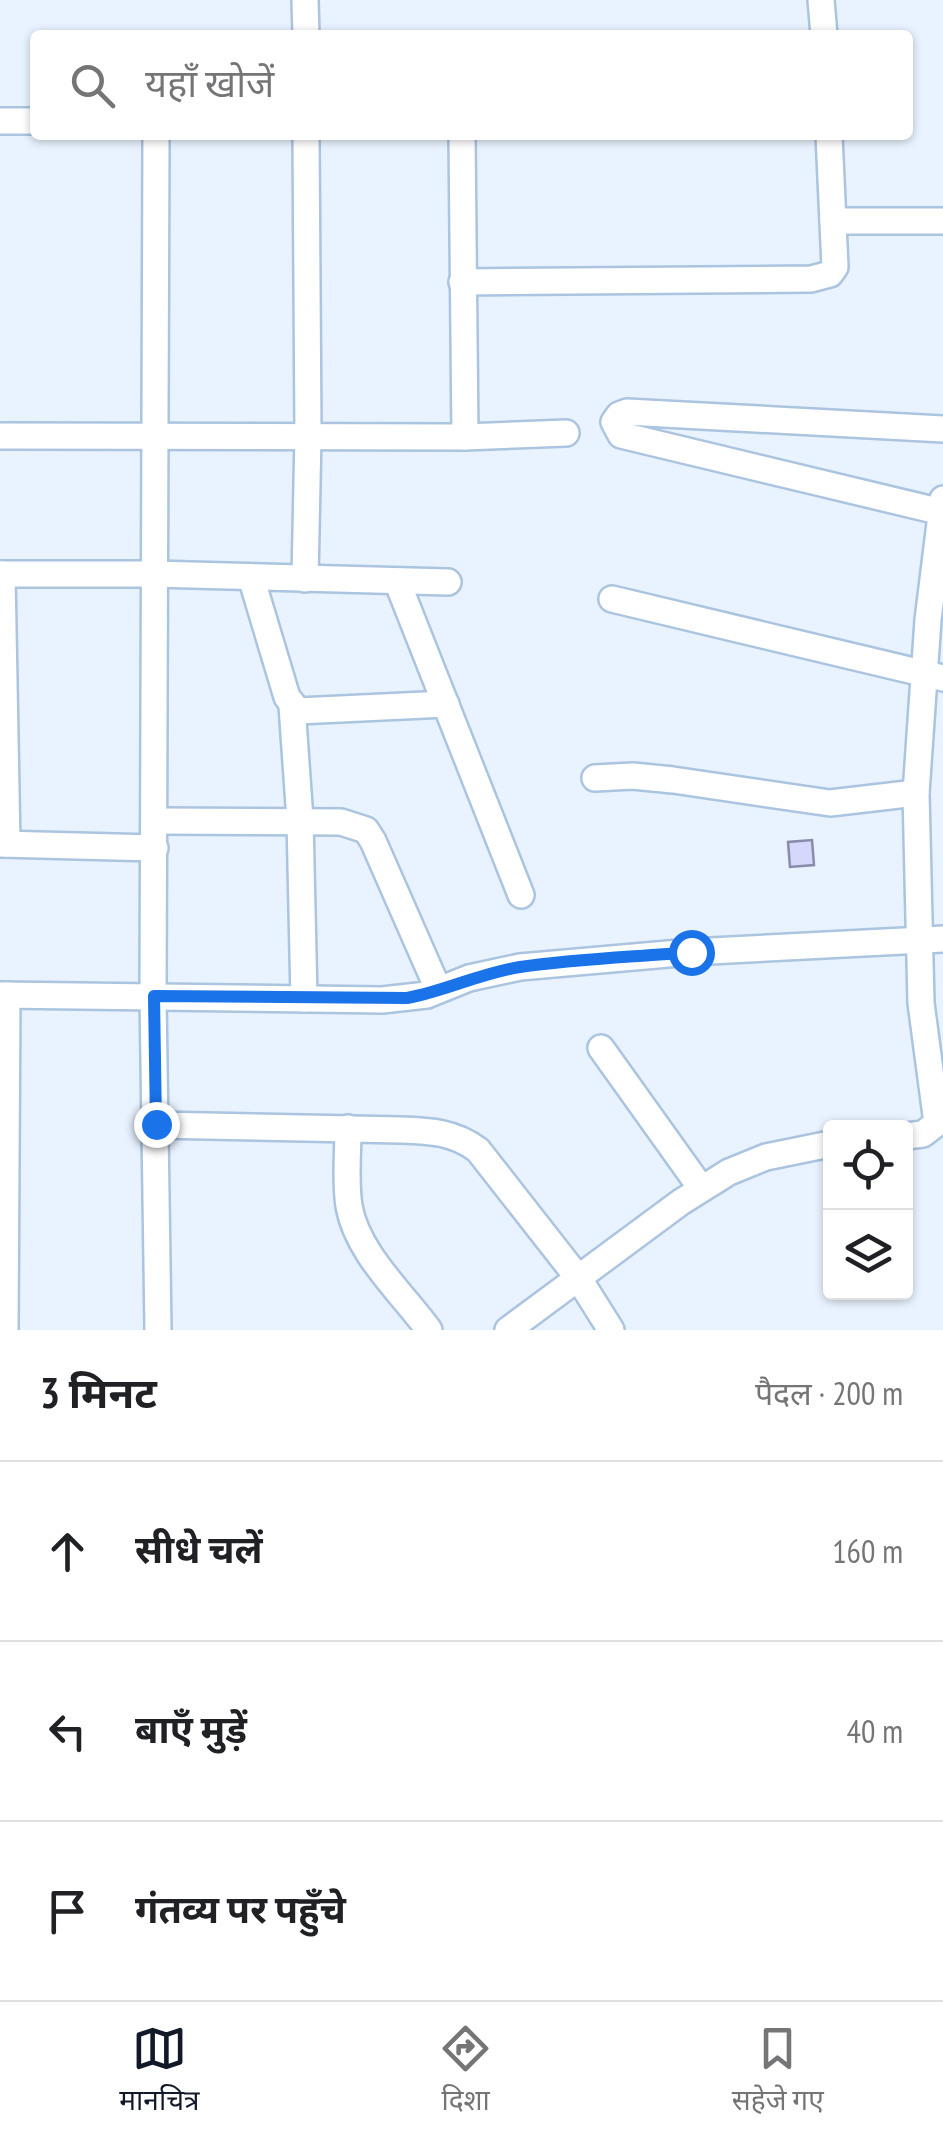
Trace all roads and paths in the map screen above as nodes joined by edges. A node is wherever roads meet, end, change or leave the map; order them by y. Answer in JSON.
{"nodes":[{"id":1,"x":306,"y":0,"type":"edge"},
{"id":2,"x":820,"y":0,"type":"edge"},
{"id":3,"x":306,"y":30,"type":"edge"},
{"id":4,"x":823,"y":30,"type":"edge"},
{"id":5,"x":0,"y":121,"type":"edge"},
{"id":6,"x":30,"y":121,"type":"edge"},
{"id":7,"x":156,"y":140,"type":"edge"},
{"id":8,"x":306,"y":140,"type":"edge"},
{"id":9,"x":462,"y":140,"type":"edge"},
{"id":10,"x":830,"y":140,"type":"edge"},
{"id":11,"x":833,"y":221,"type":"junction"},
{"id":12,"x":943,"y":222,"type":"edge"},
{"id":13,"x":462,"y":282,"type":"junction"},
{"id":14,"x":943,"y":429,"type":"edge"},
{"id":15,"x":566,"y":433,"type":"dead end"},
{"id":16,"x":308,"y":435,"type":"junction"},
{"id":17,"x":0,"y":436,"type":"edge"},
{"id":18,"x":155,"y":436,"type":"junction"},
{"id":19,"x":464,"y":437,"type":"junction"},
{"id":20,"x":942,"y":506,"type":"edge"},
{"id":21,"x":1,"y":574,"type":"edge"},
{"id":22,"x":154,"y":574,"type":"junction"},
{"id":23,"x":252,"y":578,"type":"junction"},
{"id":24,"x":305,"y":580,"type":"junction"},
{"id":25,"x":396,"y":581,"type":"junction"},
{"id":26,"x":448,"y":582,"type":"dead end"},
{"id":27,"x":612,"y":598,"type":"dead end"},
{"id":28,"x":933,"y":676,"type":"edge"},
{"id":29,"x":446,"y":704,"type":"junction"},
{"id":30,"x":292,"y":706,"type":"junction"},
{"id":31,"x":595,"y":778,"type":"dead end"},
{"id":32,"x":916,"y":792,"type":"junction"},
{"id":33,"x":300,"y":820,"type":"junction"},
{"id":34,"x":156,"y":821,"type":"junction"},
{"id":35,"x":4,"y":844,"type":"edge"},
{"id":36,"x":156,"y":848,"type":"junction"},
{"id":37,"x":917,"y":855,"type":"junction"},
{"id":38,"x":943,"y":857,"type":"edge"},
{"id":39,"x":521,"y":895,"type":"dead end"},
{"id":40,"x":931,"y":939,"type":"edge"},
{"id":41,"x":438,"y":990,"type":"junction"},
{"id":42,"x":4,"y":995,"type":"edge"},
{"id":43,"x":154,"y":996,"type":"junction"},
{"id":44,"x":304,"y":999,"type":"junction"},
{"id":45,"x":600,"y":1048,"type":"dead end"},
{"id":46,"x":156,"y":1124,"type":"junction"},
{"id":47,"x":940,"y":1125,"type":"edge"},
{"id":48,"x":348,"y":1128,"type":"junction"},
{"id":49,"x":913,"y":1135,"type":"edge"},
{"id":50,"x":823,"y":1145,"type":"edge"},
{"id":51,"x":701,"y":1188,"type":"junction"},
{"id":52,"x":578,"y":1279,"type":"junction"},
{"id":53,"x":5,"y":1330,"type":"edge"},
{"id":54,"x":158,"y":1330,"type":"edge"},
{"id":55,"x":429,"y":1330,"type":"edge"},
{"id":56,"x":508,"y":1330,"type":"edge"},
{"id":57,"x":611,"y":1330,"type":"edge"}],
"edges":[{"from":1,"to":3,"type":"street"},
{"from":2,"to":4,"type":"street"},
{"from":5,"to":6,"type":"street"},
{"from":7,"to":18,"type":"street"},
{"from":8,"to":16,"type":"street"},
{"from":9,"to":13,"type":"street"},
{"from":10,"to":11,"type":"street"},
{"from":11,"to":12,"type":"street"},
{"from":11,"to":13,"type":"street"},
{"from":13,"to":19,"type":"street"},
{"from":14,"to":20,"type":"street"},
{"from":15,"to":19,"type":"street"},
{"from":16,"to":18,"type":"street"},
{"from":16,"to":19,"type":"street"},
{"from":16,"to":24,"type":"street"},
{"from":17,"to":18,"type":"street"},
{"from":18,"to":22,"type":"street"},
{"from":20,"to":28,"type":"street"},
{"from":21,"to":22,"type":"street"},
{"from":21,"to":35,"type":"street"},
{"from":22,"to":23,"type":"street"},
{"from":22,"to":34,"type":"street"},
{"from":23,"to":24,"type":"street"},
{"from":23,"to":30,"type":"street"},
{"from":24,"to":25,"type":"street"},
{"from":25,"to":26,"type":"street"},
{"from":25,"to":29,"type":"street"},
{"from":27,"to":28,"type":"street"},
{"from":28,"to":32,"type":"street"},
{"from":29,"to":30,"type":"street"},
{"from":29,"to":39,"type":"street"},
{"from":30,"to":33,"type":"street"},
{"from":31,"to":32,"type":"street"},
{"from":32,"to":37,"type":"street"},
{"from":33,"to":34,"type":"street"},
{"from":33,"to":41,"type":"street"},
{"from":33,"to":44,"type":"street"},
{"from":34,"to":36,"type":"street"},
{"from":35,"to":36,"type":"street"},
{"from":36,"to":43,"type":"street"},
{"from":37,"to":38,"type":"street"},
{"from":37,"to":40,"type":"street"},
{"from":40,"to":41,"type":"street"},
{"from":40,"to":47,"type":"street"},
{"from":41,"to":44,"type":"street"},
{"from":42,"to":43,"type":"street"},
{"from":42,"to":53,"type":"street"},
{"from":43,"to":44,"type":"street"},
{"from":43,"to":46,"type":"street"},
{"from":45,"to":51,"type":"street"},
{"from":46,"to":48,"type":"street"},
{"from":46,"to":54,"type":"street"},
{"from":47,"to":49,"type":"street"},
{"from":48,"to":52,"type":"street"},
{"from":48,"to":55,"type":"street"},
{"from":50,"to":51,"type":"street"},
{"from":51,"to":52,"type":"street"},
{"from":52,"to":56,"type":"street"},
{"from":52,"to":57,"type":"street"}]}
